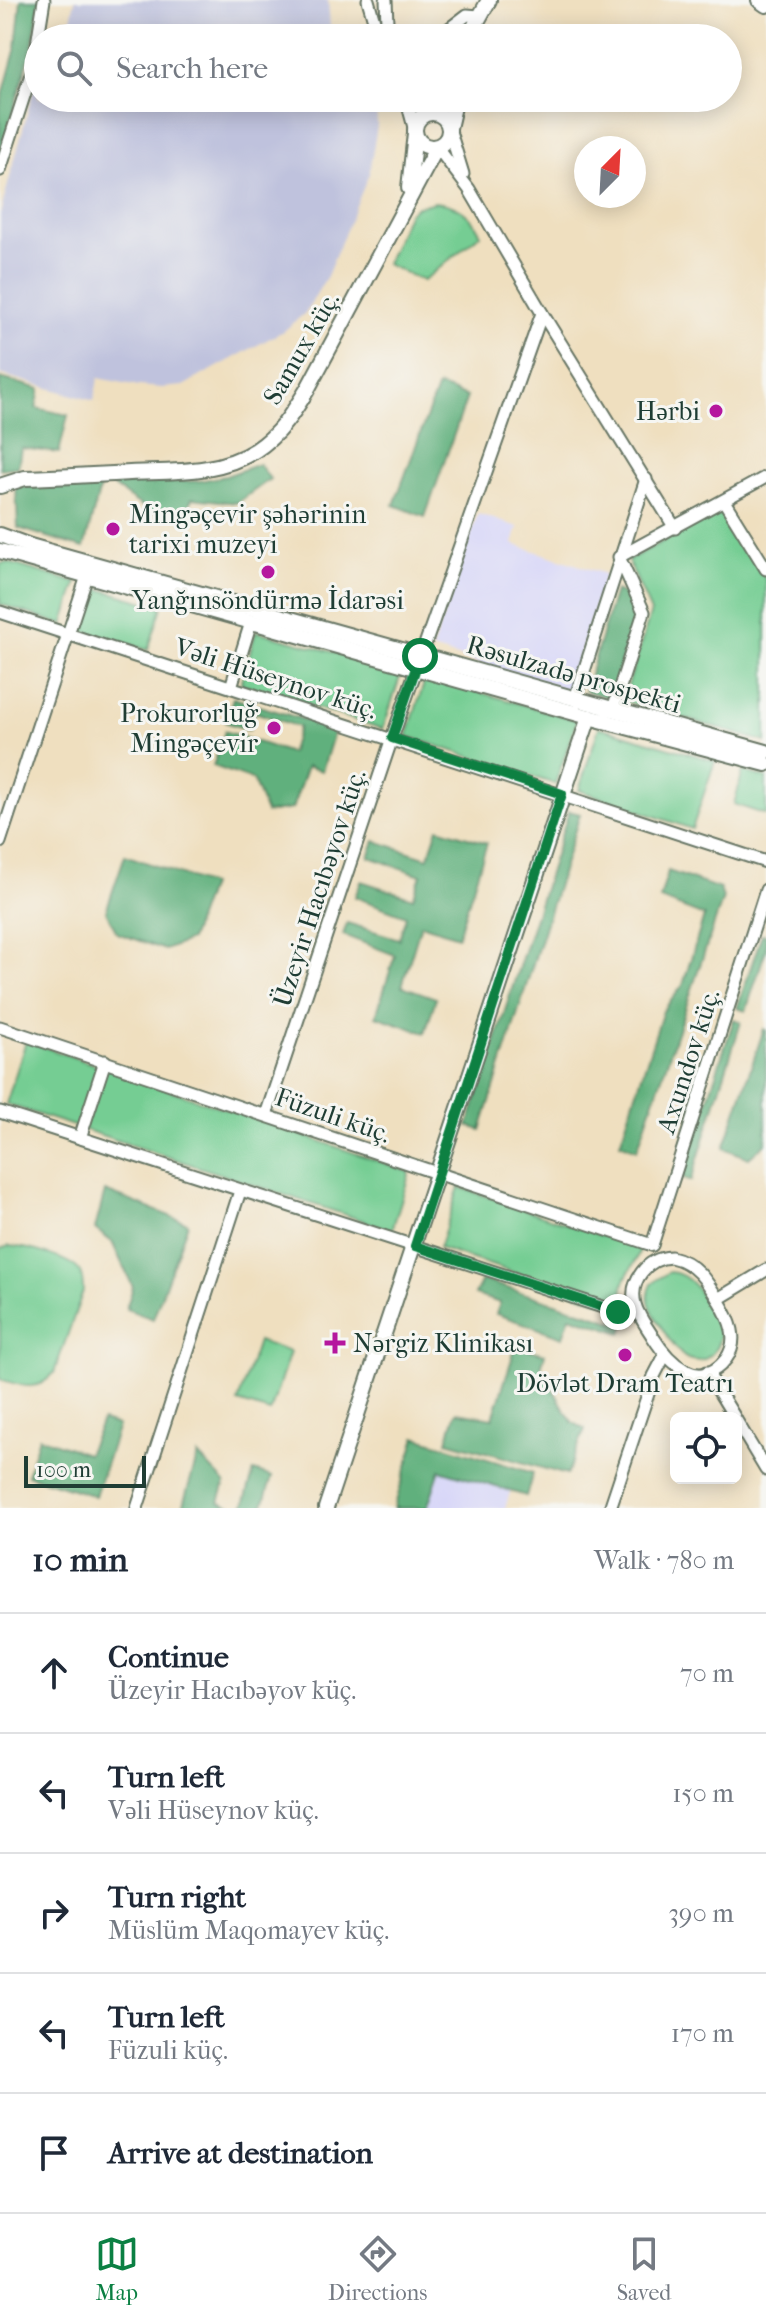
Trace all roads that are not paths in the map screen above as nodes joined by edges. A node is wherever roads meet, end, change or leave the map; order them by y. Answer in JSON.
{"nodes":[{"id":1,"x":44,"y":0,"type":"edge"},
{"id":2,"x":368,"y":0,"type":"edge"},
{"id":3,"x":386,"y":0,"type":"edge"},
{"id":4,"x":759,"y":0,"type":"edge"},
{"id":5,"x":484,"y":5,"type":"edge"},
{"id":6,"x":766,"y":5,"type":"edge"},
{"id":7,"x":40,"y":24,"type":"edge"},
{"id":8,"x":375,"y":24,"type":"edge"},
{"id":9,"x":388,"y":24,"type":"edge"},
{"id":10,"x":455,"y":24,"type":"edge"},
{"id":11,"x":475,"y":24,"type":"edge"},
{"id":12,"x":24,"y":96,"type":"edge"},
{"id":13,"x":410,"y":112,"type":"edge"},
{"id":14,"x":453,"y":112,"type":"edge"},
{"id":15,"x":430,"y":113,"type":"joint"},
{"id":16,"x":449,"y":128,"type":"junction"},
{"id":17,"x":415,"y":131,"type":"junction"},
{"id":18,"x":437,"y":147,"type":"junction"},
{"id":19,"x":0,"y":170,"type":"edge"},
{"id":20,"x":469,"y":189,"type":"junction"},
{"id":21,"x":407,"y":200,"type":"junction"},
{"id":22,"x":542,"y":313,"type":"junction"},
{"id":23,"x":766,"y":477,"type":"edge"},
{"id":24,"x":646,"y":479,"type":"junction"},
{"id":25,"x":2,"y":488,"type":"edge"},
{"id":26,"x":724,"y":501,"type":"junction"},
{"id":27,"x":0,"y":524,"type":"edge"},
{"id":28,"x":675,"y":528,"type":"junction"},
{"id":29,"x":0,"y":535,"type":"edge"},
{"id":30,"x":30,"y":546,"type":"junction"},
{"id":31,"x":0,"y":551,"type":"edge"},
{"id":32,"x":619,"y":557,"type":"junction"},
{"id":33,"x":766,"y":569,"type":"edge"},
{"id":34,"x":87,"y":576,"type":"junction"},
{"id":35,"x":0,"y":612,"type":"edge"},
{"id":36,"x":251,"y":622,"type":"junction"},
{"id":37,"x":69,"y":634,"type":"junction"},
{"id":38,"x":418,"y":662,"type":"junction"},
{"id":39,"x":231,"y":687,"type":"junction"},
{"id":40,"x":575,"y":699,"type":"junction"},
{"id":41,"x":613,"y":709,"type":"junction"},
{"id":42,"x":589,"y":717,"type":"junction"},
{"id":43,"x":392,"y":738,"type":"junction"},
{"id":44,"x":765,"y":760,"type":"edge"},
{"id":45,"x":562,"y":794,"type":"junction"},
{"id":46,"x":2,"y":827,"type":"edge"},
{"id":47,"x":0,"y":842,"type":"edge"},
{"id":48,"x":766,"y":862,"type":"edge"},
{"id":49,"x":766,"y":890,"type":"edge"},
{"id":50,"x":0,"y":1027,"type":"edge"},
{"id":51,"x":105,"y":1061,"type":"junction"},
{"id":52,"x":0,"y":1112,"type":"edge"},
{"id":53,"x":266,"y":1115,"type":"junction"},
{"id":54,"x":80,"y":1138,"type":"junction"},
{"id":55,"x":439,"y":1173,"type":"junction"},
{"id":56,"x":240,"y":1191,"type":"junction"},
{"id":57,"x":652,"y":1245,"type":"junction"},
{"id":58,"x":415,"y":1246,"type":"junction"},
{"id":59,"x":658,"y":1259,"type":"junction"},
{"id":60,"x":766,"y":1270,"type":"edge"},
{"id":61,"x":718,"y":1299,"type":"junction"},
{"id":62,"x":639,"y":1314,"type":"junction"},
{"id":63,"x":665,"y":1355,"type":"junction"},
{"id":64,"x":707,"y":1372,"type":"junction"},
{"id":65,"x":732,"y":1412,"type":"edge"},
{"id":66,"x":742,"y":1429,"type":"edge"},
{"id":67,"x":766,"y":1470,"type":"edge"},
{"id":68,"x":137,"y":1508,"type":"edge"},
{"id":69,"x":326,"y":1508,"type":"edge"},
{"id":70,"x":610,"y":1508,"type":"edge"}],
"edges":[{"from":1,"to":7,"type":"street"},
{"from":2,"to":8,"type":"street"},
{"from":3,"to":9,"type":"street"},
{"from":4,"to":6,"type":"main road"},
{"from":5,"to":10,"type":"street"},
{"from":5,"to":11,"type":"main road"},
{"from":12,"to":19,"type":"street"},
{"from":13,"to":17,"type":"street"},
{"from":14,"to":16,"type":"main road"},
{"from":15,"to":16,"type":"main road"},
{"from":15,"to":17,"type":"main road"},
{"from":16,"to":18,"type":"main road"},
{"from":16,"to":20,"type":"street"},
{"from":17,"to":18,"type":"main road"},
{"from":17,"to":21,"type":"main road"},
{"from":18,"to":20,"type":"street"},
{"from":18,"to":21,"type":"main road","name":"Samux küç."},
{"from":20,"to":22,"type":"street"},
{"from":21,"to":25,"type":"main road","name":"Samux küç."},
{"from":22,"to":24,"type":"street"},
{"from":22,"to":38,"type":"street","name":"Üzeyir Hacıbəyov küç."},
{"from":23,"to":26,"type":"street"},
{"from":24,"to":28,"type":"street"},
{"from":24,"to":32,"type":"street"},
{"from":26,"to":28,"type":"street"},
{"from":26,"to":33,"type":"street"},
{"from":27,"to":30,"type":"main road"},
{"from":28,"to":32,"type":"street"},
{"from":29,"to":30,"type":"main road","name":"Rəsulzadə prospekti"},
{"from":30,"to":38,"type":"main road","name":"Rəsulzadə prospekti"},
{"from":31,"to":34,"type":"main road","name":"Rəsulzadə prospekti"},
{"from":32,"to":40,"type":"street"},
{"from":32,"to":41,"type":"street"},
{"from":34,"to":36,"type":"main road","name":"Rəsulzadə prospekti"},
{"from":34,"to":37,"type":"street"},
{"from":35,"to":37,"type":"street","name":"Vəli Hüseynov küç."},
{"from":36,"to":38,"type":"main road","name":"Rəsulzadə prospekti"},
{"from":36,"to":39,"type":"street"},
{"from":37,"to":39,"type":"street","name":"Vəli Hüseynov küç."},
{"from":37,"to":46,"type":"street"},
{"from":38,"to":40,"type":"main road","name":"Rəsulzadə prospekti"},
{"from":38,"to":42,"type":"main road","name":"Rəsulzadə prospekti"},
{"from":38,"to":43,"type":"street","name":"Üzeyir Hacıbəyov küç."},
{"from":39,"to":43,"type":"street","name":"Vəli Hüseynov küç."},
{"from":40,"to":41,"type":"main road","name":"Rəsulzadə prospekti"},
{"from":40,"to":42,"type":"street"},
{"from":41,"to":42,"type":"street"},
{"from":41,"to":44,"type":"main road","name":"Rəsulzadə prospekti"},
{"from":42,"to":44,"type":"main road","name":"Rəsulzadə prospekti"},
{"from":42,"to":45,"type":"main road"},
{"from":43,"to":45,"type":"street","name":"Vəli Hüseynov küç."},
{"from":43,"to":53,"type":"street","name":"Üzeyir Hacıbəyov küç."},
{"from":45,"to":48,"type":"street","name":"Vəli Hüseynov küç."},
{"from":45,"to":55,"type":"main road"},
{"from":46,"to":47,"type":"street"},
{"from":49,"to":57,"type":"street","name":"Axundov küç."},
{"from":50,"to":51,"type":"street","name":"Füzuli küç."},
{"from":51,"to":53,"type":"street","name":"Füzuli küç."},
{"from":51,"to":54,"type":"street"},
{"from":52,"to":54,"type":"street"},
{"from":53,"to":55,"type":"street","name":"Füzuli küç."},
{"from":54,"to":56,"type":"street"},
{"from":55,"to":57,"type":"street","name":"Füzuli küç."},
{"from":55,"to":58,"type":"main road"},
{"from":56,"to":58,"type":"street"},
{"from":56,"to":68,"type":"street"},
{"from":57,"to":59,"type":"street"},
{"from":58,"to":62,"type":"street"},
{"from":58,"to":69,"type":"main road"},
{"from":59,"to":61,"type":"street"},
{"from":59,"to":62,"type":"street"},
{"from":60,"to":61,"type":"street"},
{"from":61,"to":64,"type":"street"},
{"from":62,"to":63,"type":"street"},
{"from":63,"to":64,"type":"street"},
{"from":63,"to":70,"type":"street"},
{"from":64,"to":65,"type":"street"},
{"from":66,"to":67,"type":"street"}]}
